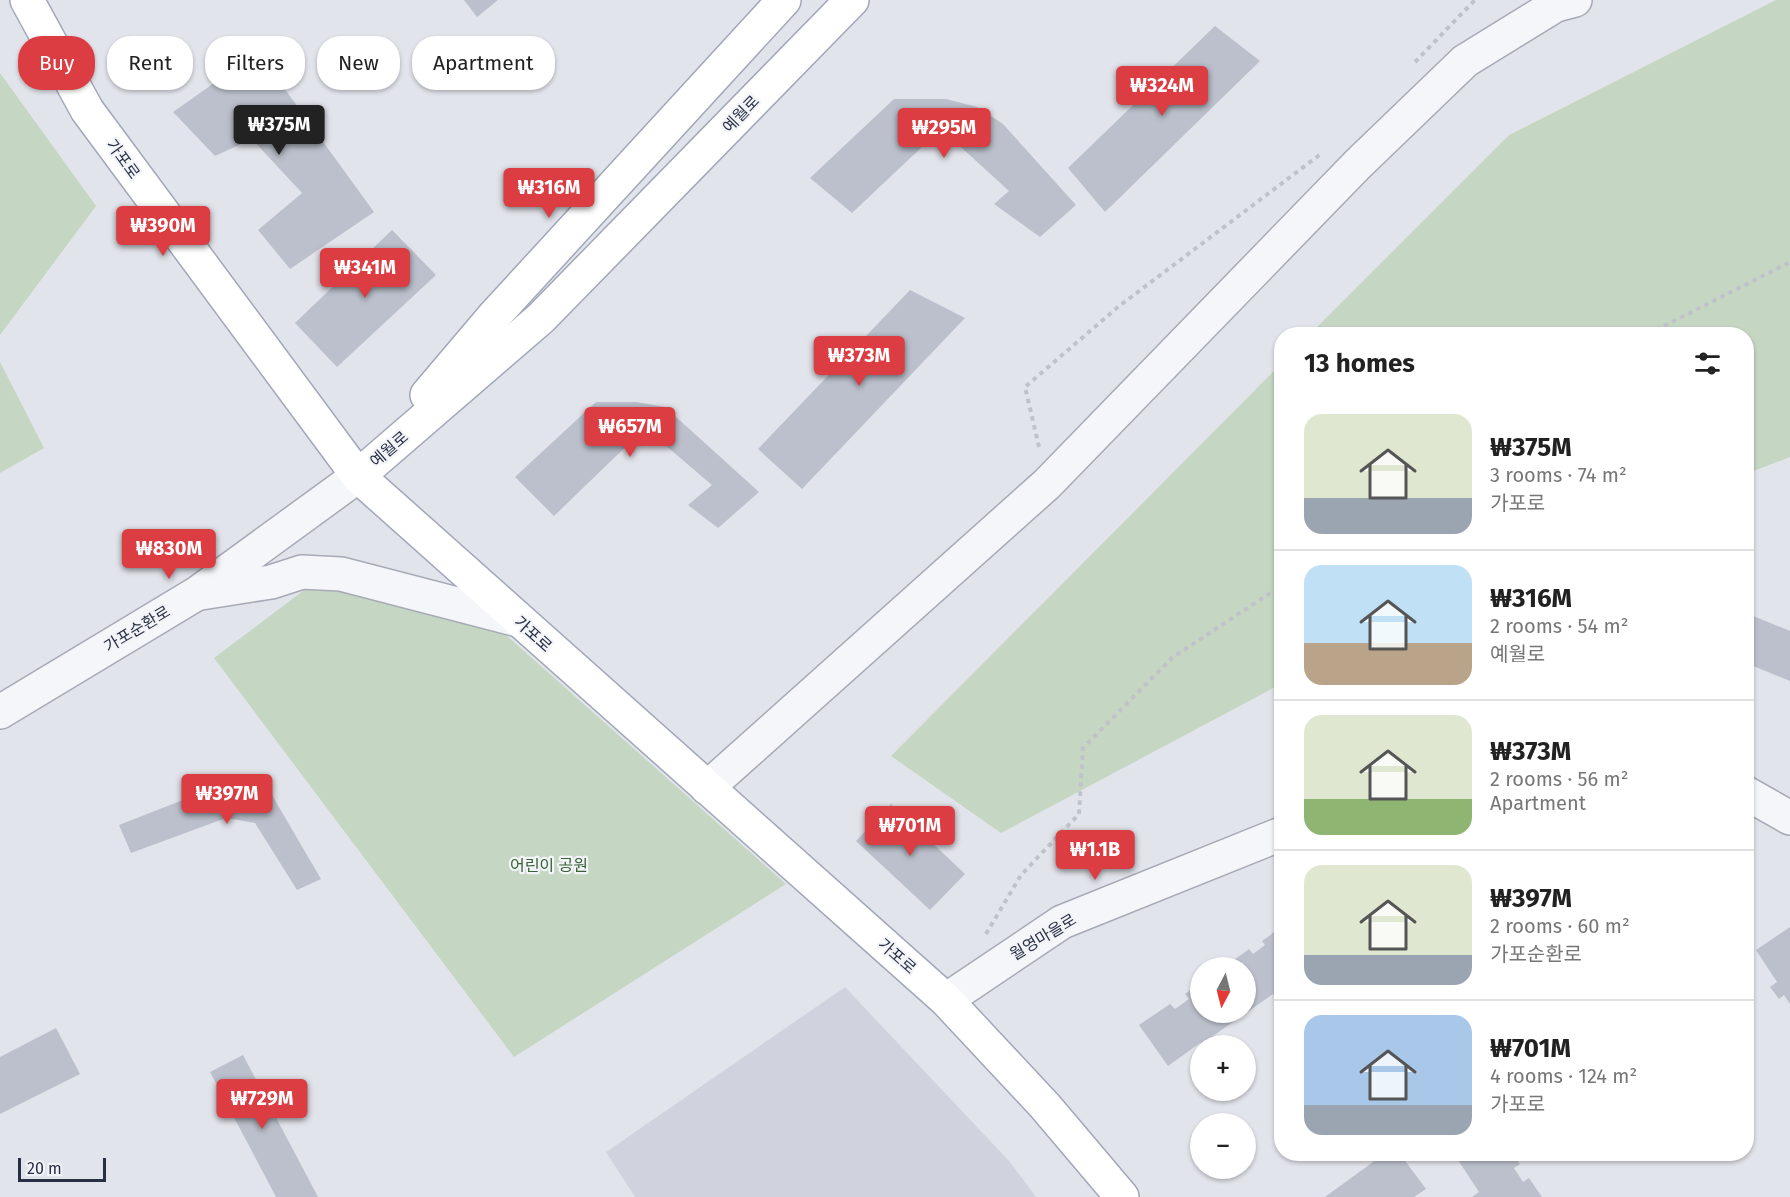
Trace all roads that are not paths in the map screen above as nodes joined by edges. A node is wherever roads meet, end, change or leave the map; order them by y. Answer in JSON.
{"nodes":[{"id":1,"x":27,"y":0,"type":"edge"},
{"id":2,"x":784,"y":0,"type":"edge"},
{"id":3,"x":852,"y":0,"type":"edge"},
{"id":4,"x":1575,"y":0,"type":"edge"},
{"id":5,"x":358,"y":476,"type":"junction"},
{"id":6,"x":196,"y":594,"type":"junction"},
{"id":7,"x":518,"y":620,"type":"junction"},
{"id":8,"x":0,"y":712,"type":"edge"},
{"id":9,"x":707,"y":788,"type":"junction"},
{"id":10,"x":1754,"y":798,"type":"edge"},
{"id":11,"x":1790,"y":818,"type":"edge"},
{"id":12,"x":1274,"y":837,"type":"edge"},
{"id":13,"x":946,"y":1000,"type":"junction"},
{"id":14,"x":1122,"y":1197,"type":"edge"}],
"edges":[{"from":1,"to":5,"type":"main road","name":"가포로"},
{"from":2,"to":5,"type":"main road","name":"예월로"},
{"from":3,"to":5,"type":"main road","name":"예월로"},
{"from":4,"to":9,"type":"street"},
{"from":5,"to":6,"type":"street","name":"가포순환로"},
{"from":5,"to":7,"type":"main road","name":"가포로"},
{"from":6,"to":7,"type":"street"},
{"from":6,"to":8,"type":"street","name":"가포순환로"},
{"from":7,"to":9,"type":"main road","name":"가포로"},
{"from":9,"to":13,"type":"main road","name":"가포로"},
{"from":10,"to":11,"type":"street"},
{"from":12,"to":13,"type":"street","name":"월영마을로"},
{"from":13,"to":14,"type":"main road","name":"가포로"}]}
